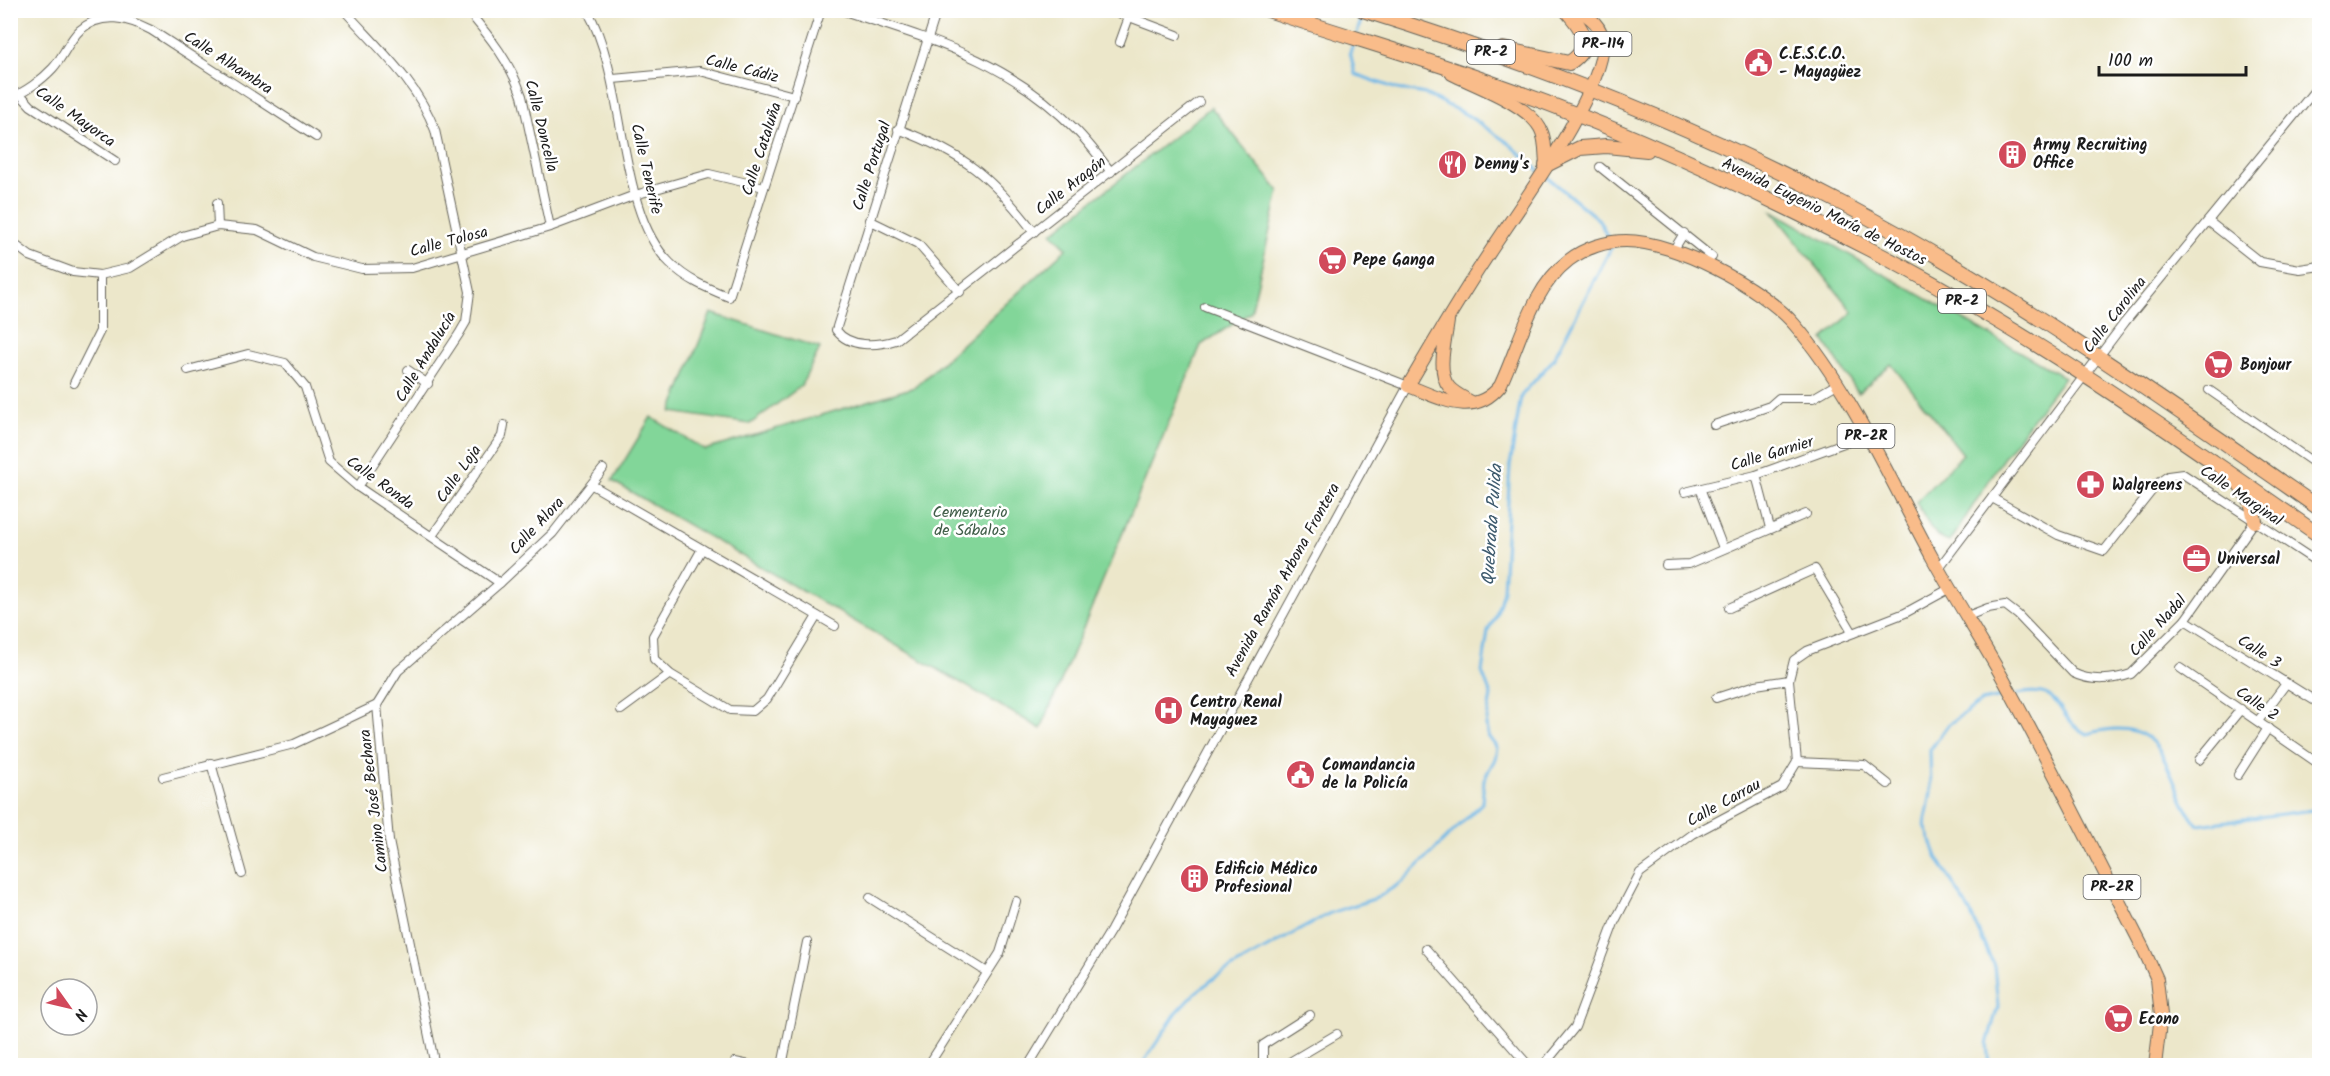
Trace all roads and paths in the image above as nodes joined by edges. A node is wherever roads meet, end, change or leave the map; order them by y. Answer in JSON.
{"nodes":[{"id":1,"x":344,"y":10,"type":"edge"},
{"id":2,"x":467,"y":10,"type":"edge"},
{"id":3,"x":587,"y":10,"type":"edge"},
{"id":4,"x":821,"y":10,"type":"edge"},
{"id":5,"x":841,"y":10,"type":"edge"},
{"id":6,"x":937,"y":10,"type":"edge"},
{"id":7,"x":1111,"y":10,"type":"edge"},
{"id":8,"x":1268,"y":10,"type":"edge"},
{"id":9,"x":1363,"y":10,"type":"edge"},
{"id":10,"x":1566,"y":10,"type":"edge"},
{"id":11,"x":1576,"y":10,"type":"edge"},
{"id":12,"x":1129,"y":17,"type":"junction"},
{"id":13,"x":1177,"y":35,"type":"dead end"},
{"id":14,"x":928,"y":39,"type":"junction"},
{"id":15,"x":1461,"y":41,"type":"junction"},
{"id":16,"x":1120,"y":42,"type":"dead end"},
{"id":17,"x":1429,"y":64,"type":"junction"},
{"id":18,"x":613,"y":79,"type":"junction"},
{"id":19,"x":2319,"y":84,"type":"edge"},
{"id":20,"x":1590,"y":89,"type":"junction"},
{"id":21,"x":20,"y":94,"type":"junction"},
{"id":22,"x":794,"y":96,"type":"junction"},
{"id":23,"x":10,"y":98,"type":"edge"},
{"id":24,"x":1199,"y":102,"type":"dead end"},
{"id":25,"x":1577,"y":115,"type":"junction"},
{"id":26,"x":898,"y":129,"type":"junction"},
{"id":27,"x":316,"y":137,"type":"dead end"},
{"id":28,"x":1662,"y":152,"type":"junction"},
{"id":29,"x":115,"y":161,"type":"dead end"},
{"id":30,"x":1545,"y":166,"type":"junction"},
{"id":31,"x":1600,"y":167,"type":"dead end"},
{"id":32,"x":1111,"y":172,"type":"junction"},
{"id":33,"x":764,"y":187,"type":"junction"},
{"id":34,"x":635,"y":195,"type":"junction"},
{"id":35,"x":217,"y":203,"type":"dead end"},
{"id":36,"x":869,"y":220,"type":"junction"},
{"id":37,"x":2208,"y":221,"type":"junction"},
{"id":38,"x":218,"y":226,"type":"junction"},
{"id":39,"x":550,"y":227,"type":"junction"},
{"id":40,"x":1034,"y":232,"type":"junction"},
{"id":41,"x":1684,"y":233,"type":"junction"},
{"id":42,"x":10,"y":241,"type":"edge"},
{"id":43,"x":1673,"y":251,"type":"junction"},
{"id":44,"x":463,"y":254,"type":"junction"},
{"id":45,"x":1712,"y":257,"type":"dead end"},
{"id":46,"x":2319,"y":266,"type":"edge"},
{"id":47,"x":100,"y":275,"type":"junction"},
{"id":48,"x":960,"y":292,"type":"junction"},
{"id":49,"x":729,"y":297,"type":"joint"},
{"id":50,"x":1205,"y":307,"type":"dead end"},
{"id":51,"x":1449,"y":315,"type":"junction"},
{"id":52,"x":836,"y":330,"type":"joint"},
{"id":53,"x":2099,"y":357,"type":"junction"},
{"id":54,"x":188,"y":370,"type":"dead end"},
{"id":55,"x":408,"y":370,"type":"dead end"},
{"id":56,"x":2084,"y":376,"type":"junction"},
{"id":57,"x":74,"y":383,"type":"dead end"},
{"id":58,"x":428,"y":384,"type":"junction"},
{"id":59,"x":1837,"y":384,"type":"junction"},
{"id":60,"x":1408,"y":386,"type":"junction"},
{"id":61,"x":2209,"y":390,"type":"dead end"},
{"id":62,"x":1474,"y":404,"type":"junction"},
{"id":63,"x":504,"y":425,"type":"dead end"},
{"id":64,"x":1714,"y":425,"type":"dead end"},
{"id":65,"x":1866,"y":435,"type":"junction"},
{"id":66,"x":2319,"y":467,"type":"edge"},
{"id":67,"x":603,"y":469,"type":"dead end"},
{"id":68,"x":1756,"y":475,"type":"junction"},
{"id":69,"x":2235,"y":476,"type":"junction"},
{"id":70,"x":592,"y":485,"type":"junction"},
{"id":71,"x":358,"y":487,"type":"junction"},
{"id":72,"x":1700,"y":488,"type":"junction"},
{"id":73,"x":1685,"y":492,"type":"dead end"},
{"id":74,"x":1992,"y":498,"type":"junction"},
{"id":75,"x":2319,"y":509,"type":"edge"},
{"id":76,"x":1806,"y":514,"type":"dead end"},
{"id":77,"x":2255,"y":520,"type":"junction"},
{"id":78,"x":1770,"y":528,"type":"junction"},
{"id":79,"x":432,"y":536,"type":"junction"},
{"id":80,"x":2319,"y":536,"type":"edge"},
{"id":81,"x":1723,"y":548,"type":"junction"},
{"id":82,"x":702,"y":549,"type":"junction"},
{"id":83,"x":2319,"y":564,"type":"edge"},
{"id":84,"x":1666,"y":565,"type":"dead end"},
{"id":85,"x":1938,"y":569,"type":"junction"},
{"id":86,"x":500,"y":583,"type":"junction"},
{"id":87,"x":1949,"y":589,"type":"junction"},
{"id":88,"x":1729,"y":608,"type":"dead end"},
{"id":89,"x":817,"y":616,"type":"junction"},
{"id":90,"x":1965,"y":617,"type":"junction"},
{"id":91,"x":2185,"y":620,"type":"junction"},
{"id":92,"x":835,"y":626,"type":"dead end"},
{"id":93,"x":1853,"y":633,"type":"junction"},
{"id":94,"x":2180,"y":668,"type":"dead end"},
{"id":95,"x":670,"y":674,"type":"junction"},
{"id":96,"x":1789,"y":680,"type":"junction"},
{"id":97,"x":2285,"y":684,"type":"junction"},
{"id":98,"x":1716,"y":698,"type":"dead end"},
{"id":99,"x":2319,"y":704,"type":"edge"},
{"id":100,"x":377,"y":705,"type":"junction"},
{"id":101,"x":621,"y":710,"type":"dead end"},
{"id":102,"x":2241,"y":710,"type":"junction"},
{"id":103,"x":2258,"y":721,"type":"junction"},
{"id":104,"x":2268,"y":728,"type":"junction"},
{"id":105,"x":2199,"y":760,"type":"dead end"},
{"id":106,"x":1797,"y":762,"type":"junction"},
{"id":107,"x":212,"y":763,"type":"junction"},
{"id":108,"x":2319,"y":764,"type":"edge"},
{"id":109,"x":2238,"y":775,"type":"dead end"},
{"id":110,"x":163,"y":777,"type":"dead end"},
{"id":111,"x":1888,"y":784,"type":"dead end"},
{"id":112,"x":242,"y":873,"type":"dead end"},
{"id":113,"x":870,"y":898,"type":"dead end"},
{"id":114,"x":1016,"y":901,"type":"dead end"},
{"id":115,"x":807,"y":942,"type":"dead end"},
{"id":116,"x":1426,"y":949,"type":"dead end"},
{"id":117,"x":987,"y":972,"type":"junction"},
{"id":118,"x":1310,"y":1015,"type":"dead end"},
{"id":119,"x":1337,"y":1034,"type":"dead end"},
{"id":120,"x":735,"y":1062,"type":"dead end"},
{"id":121,"x":435,"y":1065,"type":"edge"},
{"id":122,"x":753,"y":1065,"type":"edge"},
{"id":123,"x":782,"y":1065,"type":"edge"},
{"id":124,"x":928,"y":1065,"type":"edge"},
{"id":125,"x":1028,"y":1065,"type":"edge"},
{"id":126,"x":1263,"y":1065,"type":"edge"},
{"id":127,"x":1283,"y":1065,"type":"edge"},
{"id":128,"x":1529,"y":1065,"type":"edge"},
{"id":129,"x":1543,"y":1065,"type":"edge"},
{"id":130,"x":2155,"y":1065,"type":"edge"}],
"edges":[{"from":1,"to":44,"type":"street","name":"Calle Andalucía"},
{"from":2,"to":39,"type":"street","name":"Calle Doncella"},
{"from":3,"to":18,"type":"street","name":"Calle Tenerife"},
{"from":4,"to":22,"type":"street","name":"Calle Cataluña"},
{"from":5,"to":14,"type":"street"},
{"from":6,"to":14,"type":"street","name":"Calle Portugal"},
{"from":7,"to":12,"type":"street"},
{"from":8,"to":17,"type":"highway","name":"Avenida Eugenio María de Hostos","number":"PR-2"},
{"from":9,"to":15,"type":"highway","name":"Avenida Eugenio María de Hostos","number":"PR-2"},
{"from":10,"to":15,"type":"highway"},
{"from":11,"to":20,"type":"main road","number":"PR-114"},
{"from":12,"to":13,"type":"street"},
{"from":12,"to":16,"type":"street"},
{"from":14,"to":26,"type":"street","name":"Calle Portugal"},
{"from":14,"to":32,"type":"street"},
{"from":15,"to":20,"type":"highway","name":"Avenida Eugenio María de Hostos","number":"PR-2"},
{"from":17,"to":25,"type":"highway","name":"Avenida Eugenio María de Hostos","number":"PR-2"},
{"from":17,"to":30,"type":"main road"},
{"from":18,"to":22,"type":"street","name":"Calle Cádiz"},
{"from":18,"to":34,"type":"street","name":"Calle Tenerife"},
{"from":19,"to":37,"type":"street","name":"Calle Carolina"},
{"from":20,"to":25,"type":"main road","number":"PR-114"},
{"from":20,"to":53,"type":"highway","name":"Avenida Eugenio María de Hostos","number":"PR-2"},
{"from":21,"to":23,"type":"street","name":"Calle Alhambra"},
{"from":21,"to":27,"type":"street","name":"Calle Alhambra"},
{"from":21,"to":29,"type":"street","name":"Calle Mayorca"},
{"from":22,"to":33,"type":"street","name":"Calle Cataluña"},
{"from":24,"to":32,"type":"street","name":"Calle Aragón"},
{"from":25,"to":28,"type":"highway","name":"Avenida Eugenio María de Hostos","number":"PR-2"},
{"from":25,"to":30,"type":"main road","name":"Avenida Ramón Arbona Frontera"},
{"from":26,"to":36,"type":"street","name":"Calle Portugal"},
{"from":26,"to":40,"type":"street"},
{"from":28,"to":30,"type":"highway"},
{"from":28,"to":56,"type":"highway","name":"Avenida Eugenio María de Hostos","number":"PR-2"},
{"from":30,"to":51,"type":"main road","name":"Avenida Ramón Arbona Frontera"},
{"from":31,"to":41,"type":"street"},
{"from":32,"to":40,"type":"street","name":"Calle Aragón"},
{"from":33,"to":34,"type":"street","name":"Calle Tolosa"},
{"from":33,"to":49,"type":"street","name":"Calle Cataluña"},
{"from":34,"to":39,"type":"street","name":"Calle Tolosa"},
{"from":34,"to":49,"type":"street","name":"Calle Tenerife"},
{"from":35,"to":38,"type":"street"},
{"from":36,"to":48,"type":"street"},
{"from":36,"to":52,"type":"street","name":"Calle Portugal"},
{"from":37,"to":46,"type":"street"},
{"from":37,"to":53,"type":"street","name":"Calle Carolina"},
{"from":38,"to":44,"type":"street","name":"Calle Tolosa"},
{"from":38,"to":47,"type":"street","name":"Calle Tolosa"},
{"from":39,"to":44,"type":"street","name":"Calle Tolosa"},
{"from":40,"to":48,"type":"street","name":"Calle Aragón"},
{"from":41,"to":43,"type":"street"},
{"from":41,"to":45,"type":"street"},
{"from":42,"to":47,"type":"street","name":"Calle Tolosa"},
{"from":43,"to":59,"type":"main road","number":"PR-2R"},
{"from":43,"to":62,"type":"main road","number":"PR-2R"},
{"from":44,"to":58,"type":"street","name":"Calle Andalucía"},
{"from":47,"to":57,"type":"street"},
{"from":48,"to":52,"type":"street","name":"Calle Aragón"},
{"from":50,"to":60,"type":"street"},
{"from":51,"to":60,"type":"main road","name":"Avenida Ramón Arbona Frontera"},
{"from":51,"to":62,"type":"main road"},
{"from":53,"to":56,"type":"street","name":"Calle Carolina"},
{"from":53,"to":75,"type":"highway","name":"Avenida Eugenio María de Hostos","number":"PR-2"},
{"from":54,"to":71,"type":"street","name":"Calle Ronda"},
{"from":55,"to":58,"type":"street"},
{"from":56,"to":69,"type":"highway","name":"Avenida Eugenio María de Hostos","number":"PR-2"},
{"from":56,"to":74,"type":"street","name":"Calle Carolina"},
{"from":58,"to":71,"type":"street","name":"Calle Andalucía"},
{"from":59,"to":64,"type":"street"},
{"from":59,"to":65,"type":"main road","number":"PR-2R"},
{"from":60,"to":62,"type":"main road"},
{"from":60,"to":125,"type":"street","name":"Avenida Ramón Arbona Frontera"},
{"from":61,"to":66,"type":"street"},
{"from":63,"to":79,"type":"street","name":"Calle Loja"},
{"from":65,"to":68,"type":"street","name":"Calle Garnier"},
{"from":65,"to":85,"type":"main road","number":"PR-2R"},
{"from":67,"to":70,"type":"street","name":"Calle Alora"},
{"from":68,"to":72,"type":"street","name":"Calle Garnier"},
{"from":68,"to":78,"type":"street"},
{"from":69,"to":77,"type":"highway"},
{"from":69,"to":80,"type":"highway","name":"Avenida Eugenio María de Hostos","number":"PR-2"},
{"from":70,"to":82,"type":"street"},
{"from":70,"to":86,"type":"street","name":"Calle Alora"},
{"from":71,"to":79,"type":"street","name":"Calle Ronda"},
{"from":72,"to":73,"type":"street","name":"Calle Garnier"},
{"from":72,"to":81,"type":"street"},
{"from":74,"to":77,"type":"street","name":"Calle Marginal"},
{"from":74,"to":85,"type":"street","name":"Calle Carolina"},
{"from":76,"to":78,"type":"street"},
{"from":77,"to":83,"type":"street","name":"Calle Marginal"},
{"from":77,"to":91,"type":"street","name":"Calle Nadal"},
{"from":78,"to":81,"type":"street"},
{"from":79,"to":86,"type":"street","name":"Calle Ronda"},
{"from":81,"to":84,"type":"street"},
{"from":82,"to":89,"type":"street"},
{"from":82,"to":95,"type":"street"},
{"from":85,"to":87,"type":"main road","number":"PR-2R"},
{"from":86,"to":100,"type":"street","name":"Camino José Bechara"},
{"from":87,"to":90,"type":"main road","number":"PR-2R"},
{"from":87,"to":93,"type":"street"},
{"from":88,"to":93,"type":"street"},
{"from":89,"to":92,"type":"street"},
{"from":89,"to":95,"type":"street"},
{"from":90,"to":91,"type":"street","name":"Calle Nadal"},
{"from":90,"to":130,"type":"main road","number":"PR-2R"},
{"from":91,"to":97,"type":"street","name":"Calle 3"},
{"from":93,"to":96,"type":"street"},
{"from":94,"to":102,"type":"street","name":"Calle 2"},
{"from":95,"to":101,"type":"street"},
{"from":96,"to":98,"type":"street"},
{"from":96,"to":106,"type":"street"},
{"from":97,"to":99,"type":"street","name":"Calle 3"},
{"from":97,"to":103,"type":"street"},
{"from":100,"to":107,"type":"street"},
{"from":100,"to":121,"type":"street","name":"Camino José Bechara"},
{"from":102,"to":103,"type":"street","name":"Calle 2"},
{"from":102,"to":105,"type":"street"},
{"from":103,"to":104,"type":"street","name":"Calle 2"},
{"from":104,"to":108,"type":"street","name":"Calle 2"},
{"from":104,"to":109,"type":"street"},
{"from":106,"to":111,"type":"street"},
{"from":106,"to":129,"type":"street","name":"Calle Carrau"},
{"from":107,"to":110,"type":"street"},
{"from":107,"to":112,"type":"street"},
{"from":113,"to":117,"type":"street"},
{"from":114,"to":117,"type":"street"},
{"from":115,"to":123,"type":"street"},
{"from":116,"to":128,"type":"street"},
{"from":117,"to":124,"type":"street"},
{"from":118,"to":126,"type":"street"},
{"from":119,"to":127,"type":"street"},
{"from":120,"to":122,"type":"street"}]}
